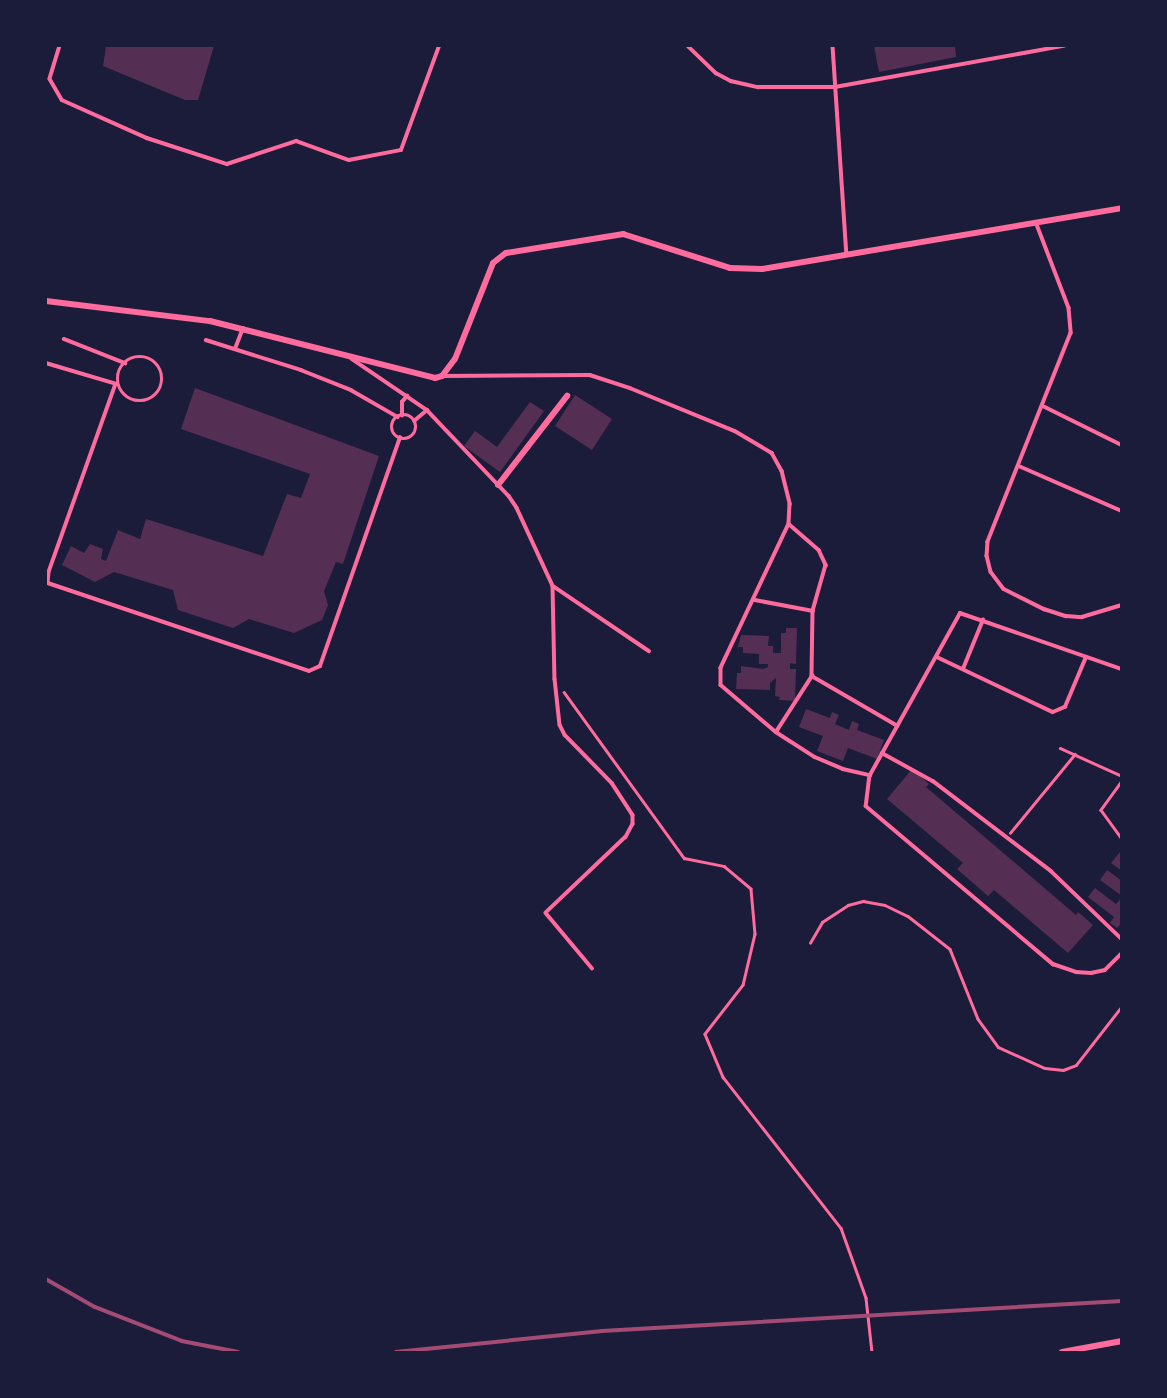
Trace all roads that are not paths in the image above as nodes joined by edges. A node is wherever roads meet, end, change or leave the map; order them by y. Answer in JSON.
{"nodes":[{"id":1,"x":60,"y":46,"type":"edge"},
{"id":2,"x":439,"y":46,"type":"edge"},
{"id":3,"x":688,"y":46,"type":"edge"},
{"id":4,"x":833,"y":46,"type":"edge"},
{"id":5,"x":1064,"y":46,"type":"edge"},
{"id":6,"x":48,"y":79,"type":"edge"},
{"id":7,"x":835,"y":87,"type":"junction"},
{"id":8,"x":1122,"y":208,"type":"edge"},
{"id":9,"x":1035,"y":221,"type":"junction"},
{"id":10,"x":847,"y":257,"type":"junction"},
{"id":11,"x":46,"y":301,"type":"edge"},
{"id":12,"x":243,"y":328,"type":"junction"},
{"id":13,"x":64,"y":339,"type":"dead end"},
{"id":14,"x":206,"y":340,"type":"dead end"},
{"id":15,"x":235,"y":349,"type":"junction"},
{"id":16,"x":347,"y":356,"type":"junction"},
{"id":17,"x":46,"y":363,"type":"edge"},
{"id":18,"x":125,"y":363,"type":"junction"},
{"id":19,"x":442,"y":376,"type":"junction"},
{"id":20,"x":117,"y":384,"type":"junction"},
{"id":21,"x":407,"y":396,"type":"junction"},
{"id":22,"x":567,"y":397,"type":"dead end"},
{"id":23,"x":1043,"y":406,"type":"junction"},
{"id":24,"x":427,"y":410,"type":"junction"},
{"id":25,"x":400,"y":416,"type":"junction"},
{"id":26,"x":414,"y":421,"type":"junction"},
{"id":27,"x":400,"y":438,"type":"junction"},
{"id":28,"x":1122,"y":445,"type":"edge"},
{"id":29,"x":1019,"y":466,"type":"junction"},
{"id":30,"x":498,"y":485,"type":"junction"},
{"id":31,"x":1122,"y":511,"type":"edge"},
{"id":32,"x":789,"y":524,"type":"junction"},
{"id":33,"x":47,"y":583,"type":"edge"},
{"id":34,"x":553,"y":586,"type":"junction"},
{"id":35,"x":754,"y":600,"type":"junction"},
{"id":36,"x":1122,"y":605,"type":"edge"},
{"id":37,"x":813,"y":611,"type":"junction"},
{"id":38,"x":983,"y":620,"type":"junction"},
{"id":39,"x":649,"y":651,"type":"dead end"},
{"id":40,"x":937,"y":657,"type":"junction"},
{"id":41,"x":1086,"y":657,"type":"junction"},
{"id":42,"x":963,"y":669,"type":"junction"},
{"id":43,"x":1122,"y":669,"type":"edge"},
{"id":44,"x":812,"y":676,"type":"junction"},
{"id":45,"x":898,"y":726,"type":"junction"},
{"id":46,"x":776,"y":732,"type":"junction"},
{"id":47,"x":882,"y":753,"type":"junction"},
{"id":48,"x":870,"y":775,"type":"junction"},
{"id":49,"x":1122,"y":940,"type":"edge"},
{"id":50,"x":1122,"y":953,"type":"edge"},
{"id":51,"x":592,"y":968,"type":"dead end"},
{"id":52,"x":1122,"y":1341,"type":"edge"},
{"id":53,"x":1062,"y":1353,"type":"edge"}],
"edges":[{"from":1,"to":6,"type":"lane"},
{"from":2,"to":6,"type":"lane"},
{"from":3,"to":7,"type":"lane"},
{"from":4,"to":7,"type":"lane"},
{"from":5,"to":7,"type":"lane"},
{"from":7,"to":10,"type":"lane"},
{"from":8,"to":9,"type":"street"},
{"from":9,"to":10,"type":"street"},
{"from":9,"to":23,"type":"lane"},
{"from":10,"to":19,"type":"street"},
{"from":11,"to":12,"type":"street"},
{"from":12,"to":15,"type":"lane"},
{"from":12,"to":16,"type":"street"},
{"from":13,"to":18,"type":"lane"},
{"from":14,"to":15,"type":"lane"},
{"from":15,"to":25,"type":"lane"},
{"from":16,"to":19,"type":"street"},
{"from":16,"to":21,"type":"lane"},
{"from":17,"to":20,"type":"lane"},
{"from":18,"to":20,"type":"lane"},
{"from":18,"to":20,"type":"lane"},
{"from":19,"to":32,"type":"lane"},
{"from":20,"to":33,"type":"lane"},
{"from":21,"to":24,"type":"lane"},
{"from":21,"to":25,"type":"lane"},
{"from":22,"to":30,"type":"street"},
{"from":23,"to":28,"type":"lane"},
{"from":23,"to":29,"type":"lane"},
{"from":24,"to":26,"type":"lane"},
{"from":24,"to":30,"type":"lane"},
{"from":25,"to":26,"type":"lane"},
{"from":25,"to":27,"type":"lane"},
{"from":26,"to":27,"type":"lane"},
{"from":27,"to":33,"type":"lane"},
{"from":29,"to":31,"type":"lane"},
{"from":29,"to":36,"type":"lane"},
{"from":30,"to":34,"type":"lane"},
{"from":32,"to":35,"type":"lane"},
{"from":32,"to":37,"type":"lane"},
{"from":34,"to":39,"type":"lane"},
{"from":34,"to":51,"type":"lane"},
{"from":35,"to":37,"type":"lane"},
{"from":35,"to":46,"type":"lane"},
{"from":37,"to":44,"type":"lane"},
{"from":38,"to":40,"type":"lane"},
{"from":38,"to":41,"type":"lane"},
{"from":38,"to":42,"type":"lane"},
{"from":40,"to":42,"type":"lane"},
{"from":40,"to":45,"type":"lane"},
{"from":41,"to":42,"type":"lane"},
{"from":41,"to":43,"type":"lane"},
{"from":44,"to":45,"type":"lane"},
{"from":44,"to":46,"type":"lane"},
{"from":45,"to":47,"type":"lane"},
{"from":46,"to":48,"type":"lane"},
{"from":47,"to":48,"type":"lane"},
{"from":47,"to":49,"type":"lane"},
{"from":48,"to":50,"type":"lane"},
{"from":52,"to":53,"type":"street"}]}
